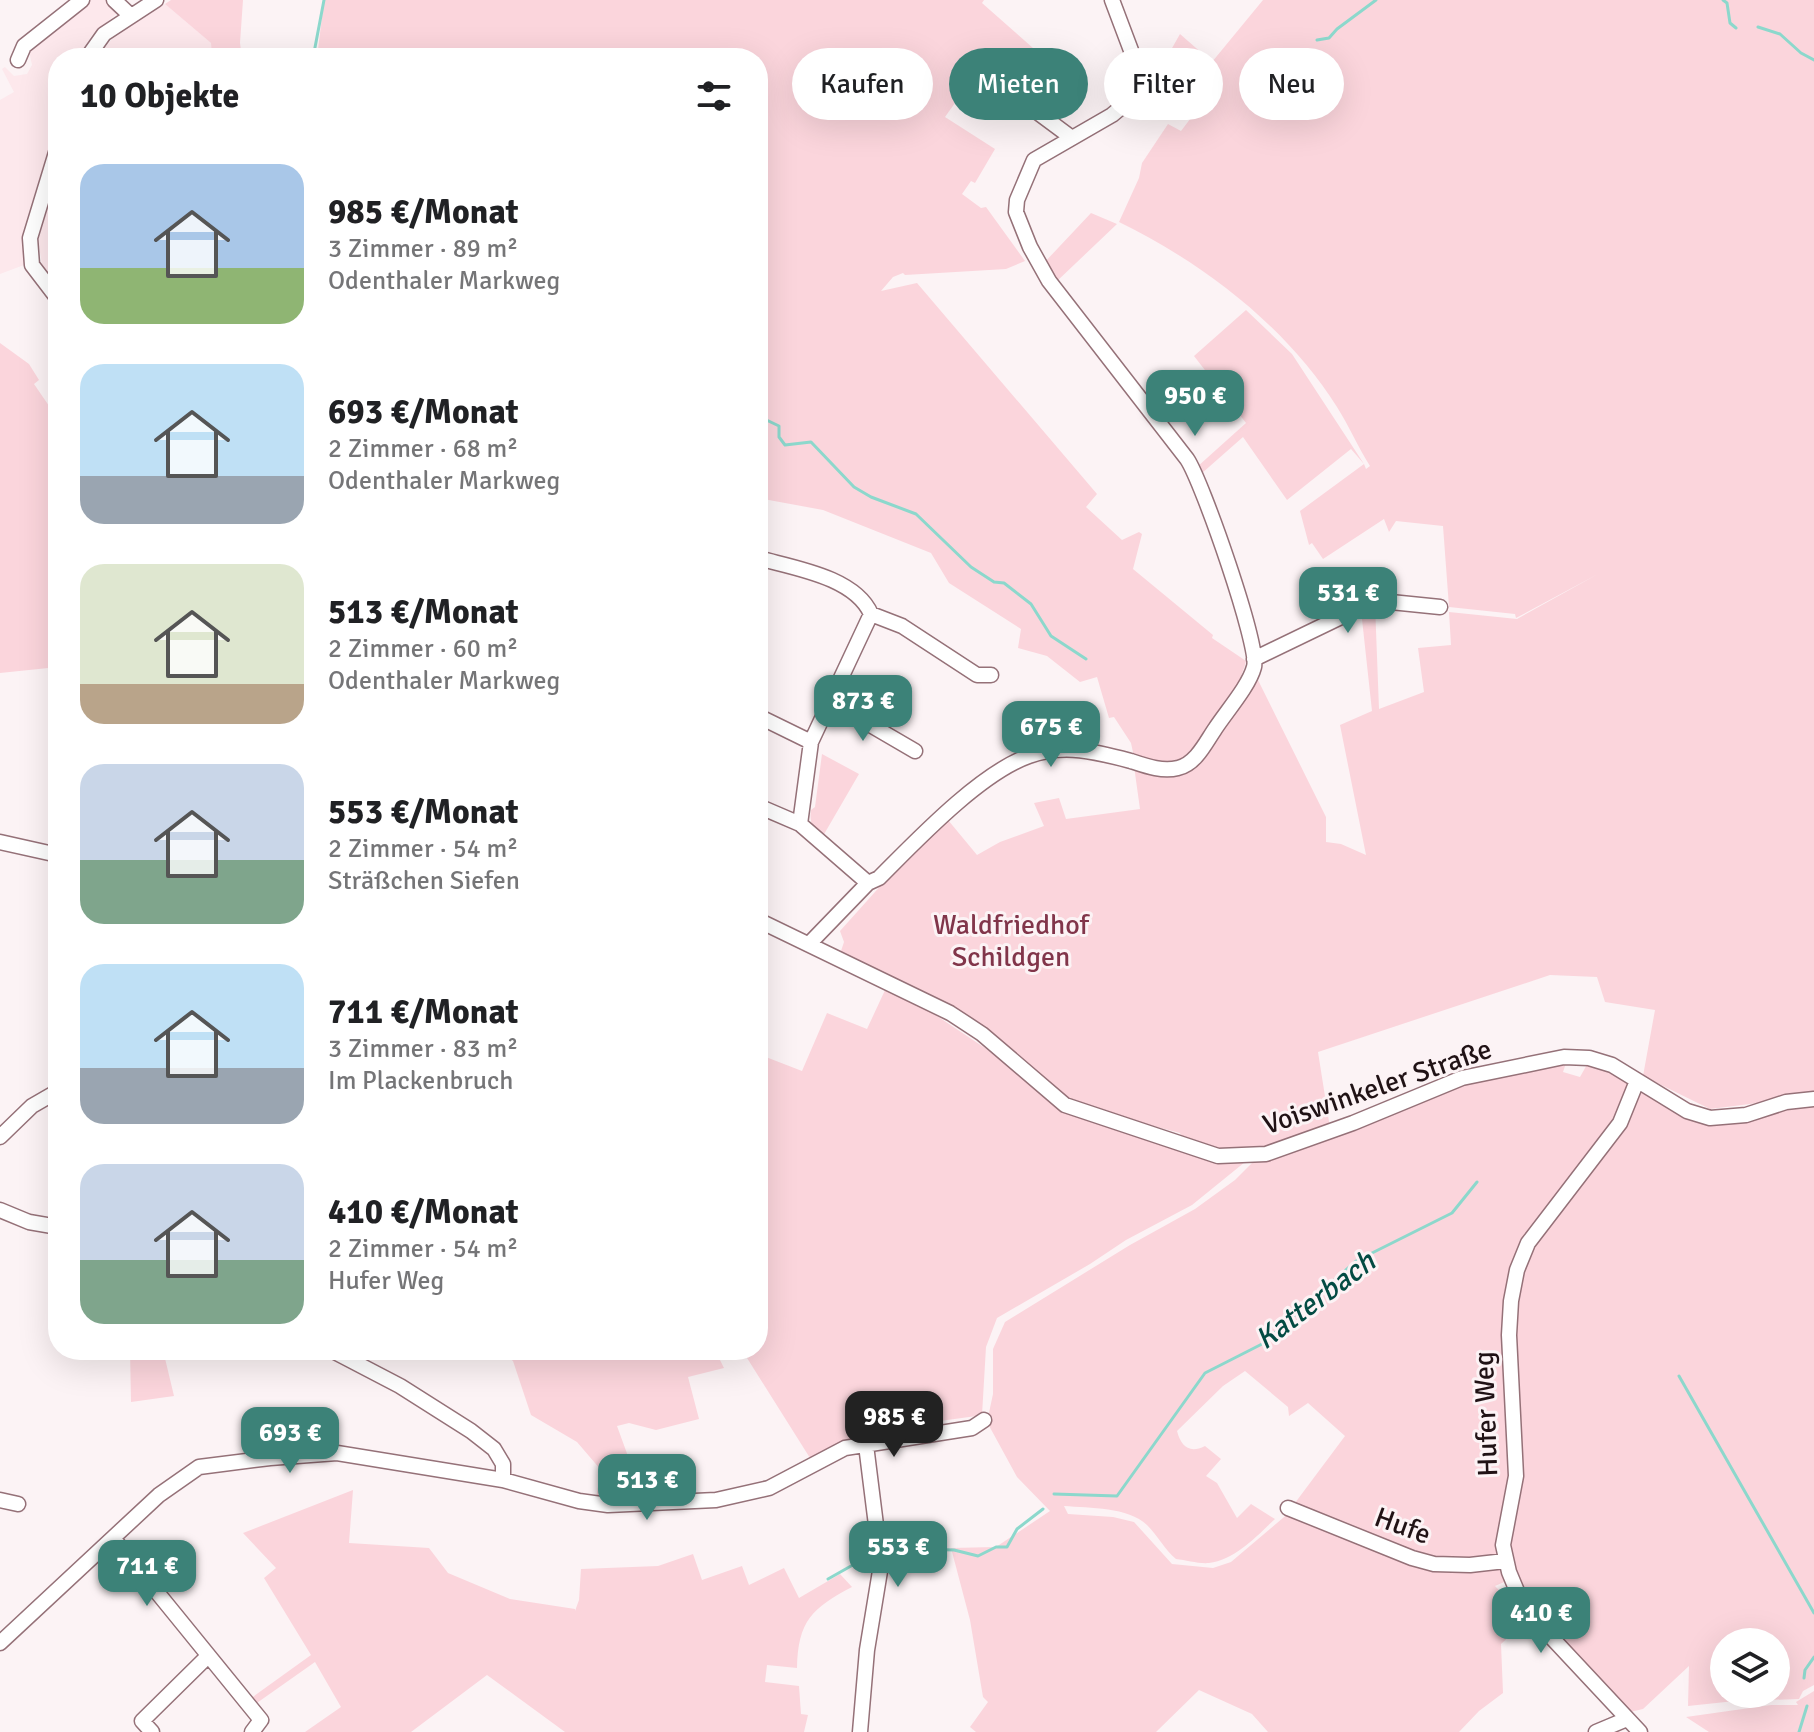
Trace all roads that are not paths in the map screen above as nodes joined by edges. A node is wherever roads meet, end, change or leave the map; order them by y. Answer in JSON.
{"nodes":[{"id":1,"x":82,"y":0,"type":"edge"},
{"id":2,"x":114,"y":0,"type":"edge"},
{"id":3,"x":156,"y":0,"type":"edge"},
{"id":4,"x":1112,"y":0,"type":"edge"},
{"id":5,"x":131,"y":16,"type":"junction"},
{"id":6,"x":94,"y":48,"type":"edge"},
{"id":7,"x":18,"y":60,"type":"dead end"},
{"id":8,"x":1046,"y":120,"type":"edge"},
{"id":9,"x":1050,"y":123,"type":"junction"},
{"id":10,"x":1072,"y":138,"type":"junction"},
{"id":11,"x":1042,"y":154,"type":"junction"},
{"id":12,"x":48,"y":179,"type":"edge"},
{"id":13,"x":48,"y":286,"type":"edge"},
{"id":14,"x":768,"y":561,"type":"edge"},
{"id":15,"x":1440,"y":607,"type":"dead end"},
{"id":16,"x":871,"y":614,"type":"junction"},
{"id":17,"x":1254,"y":659,"type":"junction"},
{"id":18,"x":991,"y":675,"type":"dead end"},
{"id":19,"x":831,"y":702,"type":"junction"},
{"id":20,"x":768,"y":721,"type":"edge"},
{"id":21,"x":811,"y":742,"type":"junction"},
{"id":22,"x":915,"y":751,"type":"dead end"},
{"id":23,"x":768,"y":810,"type":"edge"},
{"id":24,"x":800,"y":824,"type":"junction"},
{"id":25,"x":0,"y":842,"type":"edge"},
{"id":26,"x":48,"y":853,"type":"edge"},
{"id":27,"x":868,"y":883,"type":"junction"},
{"id":28,"x":768,"y":925,"type":"edge"},
{"id":29,"x":809,"y":944,"type":"junction"},
{"id":30,"x":1637,"y":1081,"type":"junction"},
{"id":31,"x":48,"y":1097,"type":"edge"},
{"id":32,"x":1814,"y":1099,"type":"edge"},
{"id":33,"x":0,"y":1137,"type":"edge"},
{"id":34,"x":0,"y":1210,"type":"edge"},
{"id":35,"x":48,"y":1225,"type":"edge"},
{"id":36,"x":350,"y":1360,"type":"edge"},
{"id":37,"x":984,"y":1420,"type":"dead end"},
{"id":38,"x":866,"y":1445,"type":"junction"},
{"id":39,"x":503,"y":1480,"type":"junction"},
{"id":40,"x":0,"y":1500,"type":"edge"},
{"id":41,"x":18,"y":1504,"type":"dead end"},
{"id":42,"x":1288,"y":1508,"type":"dead end"},
{"id":43,"x":113,"y":1538,"type":"junction"},
{"id":44,"x":1505,"y":1561,"type":"junction"},
{"id":45,"x":0,"y":1643,"type":"edge"},
{"id":46,"x":208,"y":1656,"type":"junction"},
{"id":47,"x":1627,"y":1719,"type":"junction"},
{"id":48,"x":152,"y":1732,"type":"edge"},
{"id":49,"x":252,"y":1732,"type":"edge"},
{"id":50,"x":860,"y":1732,"type":"edge"},
{"id":51,"x":1596,"y":1732,"type":"edge"},
{"id":52,"x":1640,"y":1732,"type":"edge"}],
"edges":[{"from":1,"to":7,"type":"street"},
{"from":2,"to":5,"type":"street"},
{"from":3,"to":5,"type":"street"},
{"from":4,"to":10,"type":"street"},
{"from":5,"to":6,"type":"street"},
{"from":8,"to":9,"type":"street"},
{"from":9,"to":10,"type":"street"},
{"from":9,"to":11,"type":"street"},
{"from":10,"to":11,"type":"street"},
{"from":11,"to":17,"type":"street"},
{"from":12,"to":13,"type":"street"},
{"from":14,"to":16,"type":"street"},
{"from":15,"to":17,"type":"street"},
{"from":16,"to":18,"type":"street"},
{"from":16,"to":19,"type":"street"},
{"from":17,"to":27,"type":"street"},
{"from":19,"to":21,"type":"street"},
{"from":19,"to":22,"type":"street"},
{"from":20,"to":21,"type":"street"},
{"from":21,"to":24,"type":"street"},
{"from":23,"to":24,"type":"street"},
{"from":24,"to":27,"type":"street"},
{"from":25,"to":26,"type":"street"},
{"from":27,"to":29,"type":"street"},
{"from":28,"to":29,"type":"street","name":"Voiswinkeler Straße"},
{"from":29,"to":30,"type":"street","name":"Voiswinkeler Straße"},
{"from":30,"to":32,"type":"street","name":"Voiswinkeler Straße"},
{"from":30,"to":44,"type":"street","name":"Hufer Weg"},
{"from":31,"to":33,"type":"street"},
{"from":34,"to":35,"type":"street"},
{"from":36,"to":39,"type":"street"},
{"from":37,"to":38,"type":"street"},
{"from":38,"to":39,"type":"street"},
{"from":38,"to":50,"type":"street"},
{"from":39,"to":43,"type":"street"},
{"from":40,"to":41,"type":"street"},
{"from":42,"to":44,"type":"street","name":"Hufe"},
{"from":43,"to":45,"type":"street"},
{"from":43,"to":46,"type":"street"},
{"from":44,"to":47,"type":"street","name":"Hufer Weg"},
{"from":46,"to":48,"type":"street"},
{"from":46,"to":49,"type":"street"},
{"from":47,"to":51,"type":"street"},
{"from":47,"to":52,"type":"street","name":"Hufer Weg"}]}
